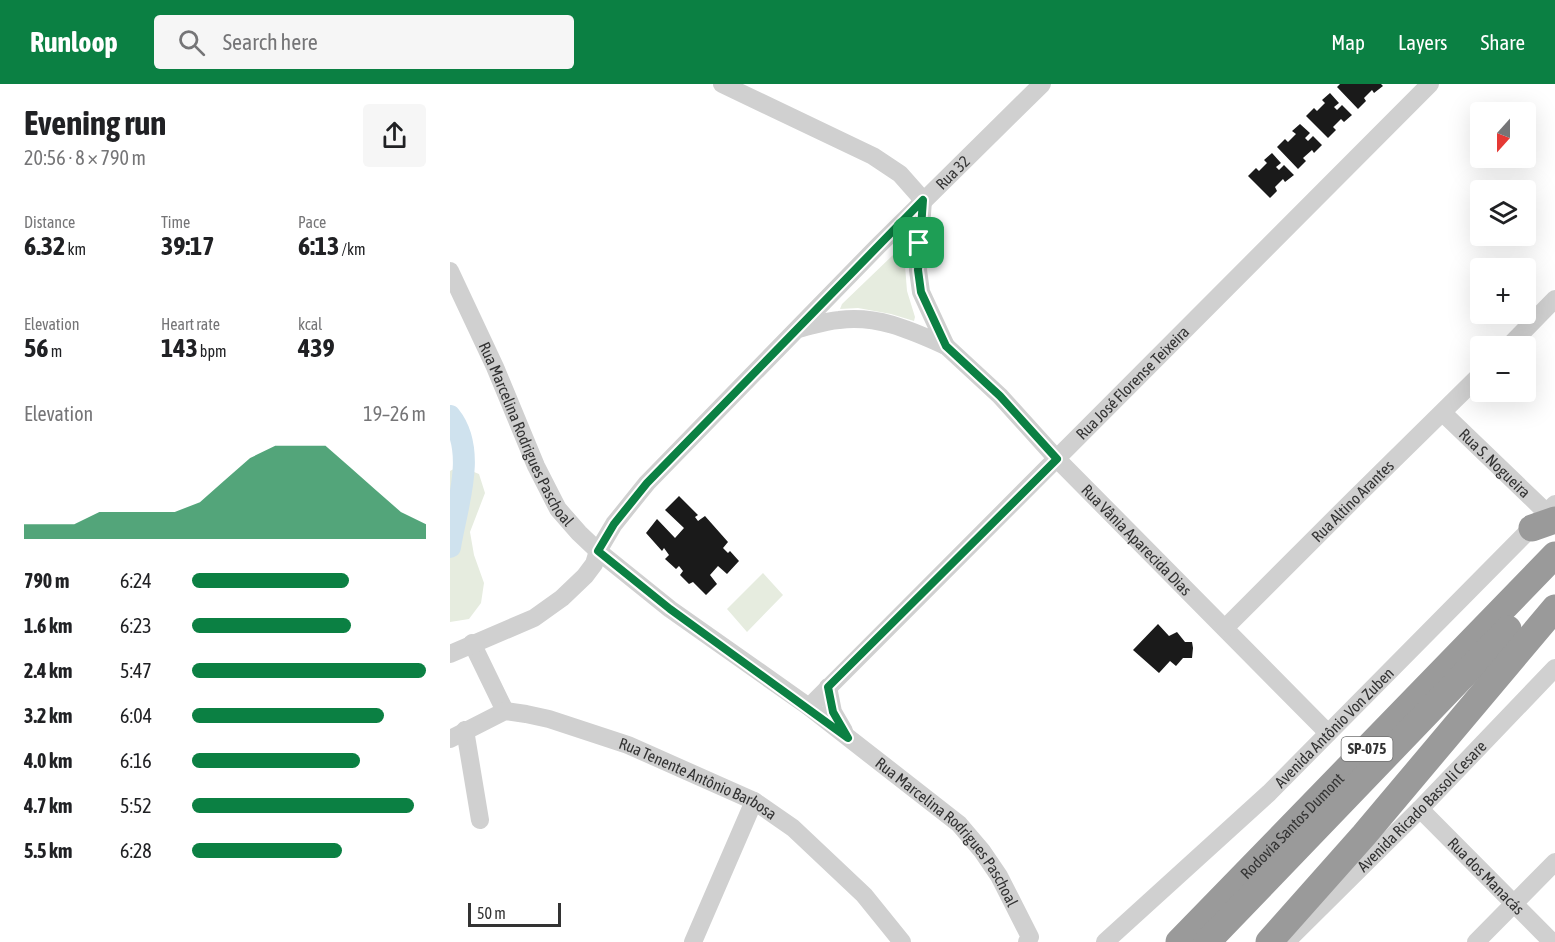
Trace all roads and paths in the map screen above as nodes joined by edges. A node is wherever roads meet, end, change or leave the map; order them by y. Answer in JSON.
{"nodes":[{"id":1,"x":722,"y":84,"type":"edge"},
{"id":2,"x":1430,"y":84,"type":"edge"},
{"id":3,"x":1034,"y":87,"type":"edge"},
{"id":4,"x":923,"y":200,"type":"junction"},
{"id":5,"x":450,"y":271,"type":"edge"},
{"id":6,"x":1555,"y":299,"type":"edge"},
{"id":7,"x":797,"y":329,"type":"junction"},
{"id":8,"x":1519,"y":336,"type":"edge"},
{"id":9,"x":946,"y":346,"type":"junction"},
{"id":10,"x":1470,"y":385,"type":"edge"},
{"id":11,"x":1443,"y":413,"type":"junction"},
{"id":12,"x":1057,"y":459,"type":"junction"},
{"id":13,"x":1547,"y":516,"type":"edge"},
{"id":14,"x":614,"y":524,"type":"junction"},
{"id":15,"x":598,"y":551,"type":"junction"},
{"id":16,"x":1555,"y":555,"type":"edge"},
{"id":17,"x":628,"y":576,"type":"junction"},
{"id":18,"x":1555,"y":582,"type":"edge"},
{"id":19,"x":1555,"y":608,"type":"edge"},
{"id":20,"x":1225,"y":628,"type":"junction"},
{"id":21,"x":472,"y":643,"type":"junction"},
{"id":22,"x":450,"y":654,"type":"edge"},
{"id":23,"x":1555,"y":668,"type":"edge"},
{"id":24,"x":828,"y":687,"type":"junction"},
{"id":25,"x":809,"y":707,"type":"junction"},
{"id":26,"x":505,"y":711,"type":"junction"},
{"id":27,"x":1328,"y":733,"type":"junction"},
{"id":28,"x":457,"y":734,"type":"edge"},
{"id":29,"x":848,"y":738,"type":"junction"},
{"id":30,"x":754,"y":801,"type":"junction"},
{"id":31,"x":1420,"y":809,"type":"junction"},
{"id":32,"x":480,"y":820,"type":"dead end"},
{"id":33,"x":1555,"y":862,"type":"edge"},
{"id":34,"x":1514,"y":904,"type":"junction"},
{"id":35,"x":1030,"y":940,"type":"edge"},
{"id":36,"x":693,"y":942,"type":"edge"},
{"id":37,"x":902,"y":942,"type":"edge"},
{"id":38,"x":1105,"y":942,"type":"edge"},
{"id":39,"x":1179,"y":942,"type":"edge"},
{"id":40,"x":1207,"y":942,"type":"edge"},
{"id":41,"x":1269,"y":942,"type":"edge"},
{"id":42,"x":1286,"y":942,"type":"edge"},
{"id":43,"x":1476,"y":942,"type":"edge"},
{"id":44,"x":1552,"y":942,"type":"edge"}],
"edges":[{"from":1,"to":4,"type":"street"},
{"from":2,"to":12,"type":"street","name":"Rua José Florense Teixeira"},
{"from":3,"to":4,"type":"street","name":"Rua 32"},
{"from":4,"to":7,"type":"street","name":"Rua 32"},
{"from":4,"to":9,"type":"street","name":"Rua Vânia Aparecida Dias"},
{"from":5,"to":15,"type":"street","name":"Rua Marcelina Rodrigues Paschoal"},
{"from":6,"to":8,"type":"street"},
{"from":7,"to":9,"type":"street","name":"Rua Vânia Aparecida Dias"},
{"from":7,"to":14,"type":"street","name":"Rua 32"},
{"from":9,"to":12,"type":"street","name":"Rua Vânia Aparecida Dias"},
{"from":10,"to":11,"type":"street","name":"Rua Altino Arantes"},
{"from":11,"to":13,"type":"street","name":"Rua S. Nogueira"},
{"from":11,"to":20,"type":"street","name":"Rua Altino Arantes"},
{"from":12,"to":20,"type":"street","name":"Rua Vânia Aparecida Dias"},
{"from":12,"to":24,"type":"street","name":"Rua José Florense Teixeira"},
{"from":13,"to":27,"type":"street","name":"Avenida Antônio Von Zuben"},
{"from":14,"to":15,"type":"street","name":"Rua 32"},
{"from":14,"to":17,"type":"street"},
{"from":15,"to":17,"type":"street","name":"Rua Marcelina Rodrigues Paschoal"},
{"from":15,"to":21,"type":"street","name":"Rua 32"},
{"from":16,"to":39,"type":"highway","name":"Rodovia Santos Dumont","number":"SP-075"},
{"from":17,"to":25,"type":"street","name":"Rua Marcelina Rodrigues Paschoal"},
{"from":18,"to":40,"type":"highway","name":"Rodovia Santos Dumont","number":"SP-075"},
{"from":19,"to":41,"type":"highway"},
{"from":20,"to":27,"type":"street","name":"Rua Vânia Aparecida Dias"},
{"from":21,"to":22,"type":"street","name":"Rua 32"},
{"from":21,"to":26,"type":"street"},
{"from":23,"to":31,"type":"street","name":"Avenida Ricado Bassoli Cesare"},
{"from":24,"to":25,"type":"street","name":"Rua José Florense Teixeira"},
{"from":24,"to":29,"type":"street","name":"Rua Marcelina Rodrigues Paschoal"},
{"from":25,"to":29,"type":"street","name":"Rua Marcelina Rodrigues Paschoal"},
{"from":26,"to":28,"type":"street"},
{"from":26,"to":30,"type":"street","name":"Rua Tenente Antônio Barbosa"},
{"from":27,"to":38,"type":"street","name":"Avenida Antônio Von Zuben"},
{"from":28,"to":32,"type":"street"},
{"from":29,"to":35,"type":"street","name":"Rua Marcelina Rodrigues Paschoal"},
{"from":30,"to":36,"type":"street"},
{"from":30,"to":37,"type":"street","name":"Rua Tenente Antônio Barbosa"},
{"from":31,"to":34,"type":"street","name":"Rua dos Manacás"},
{"from":31,"to":42,"type":"street","name":"Avenida Ricado Bassoli Cesare"},
{"from":33,"to":34,"type":"street"},
{"from":34,"to":43,"type":"street"},
{"from":34,"to":44,"type":"street","name":"Rua dos Manacás"}]}
